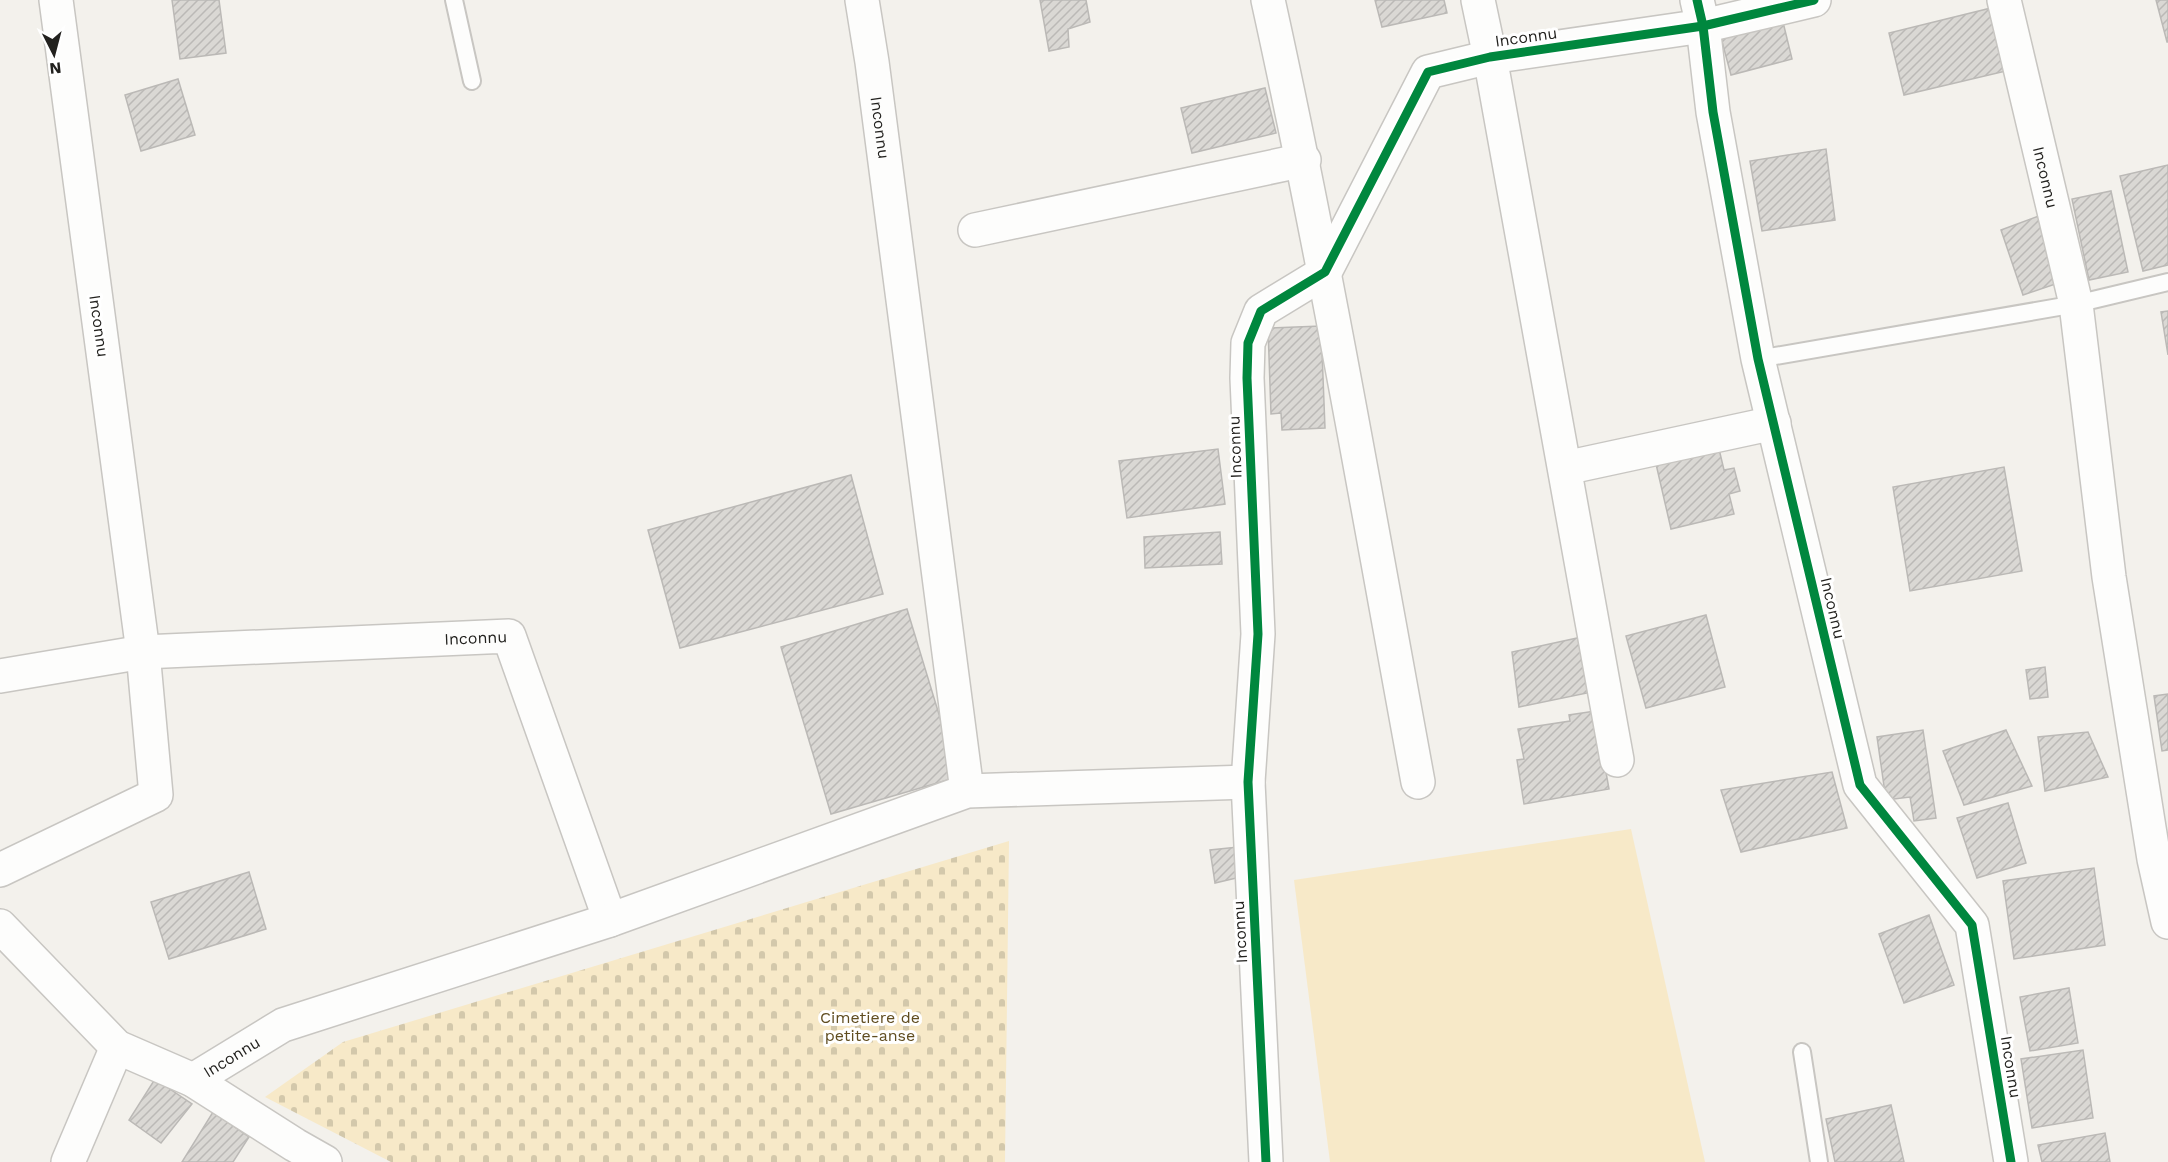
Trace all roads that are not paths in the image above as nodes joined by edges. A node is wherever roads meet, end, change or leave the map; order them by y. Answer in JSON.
{"nodes":[{"id":1,"x":56,"y":0,"type":"edge"},
{"id":2,"x":454,"y":0,"type":"edge"},
{"id":3,"x":862,"y":0,"type":"edge"},
{"id":4,"x":1268,"y":0,"type":"edge"},
{"id":5,"x":1478,"y":0,"type":"edge"},
{"id":6,"x":1814,"y":0,"type":"edge"},
{"id":7,"x":2004,"y":0,"type":"edge"},
{"id":8,"x":1700,"y":13,"type":"edge"},
{"id":9,"x":1490,"y":57,"type":"junction"},
{"id":10,"x":472,"y":81,"type":"dead end"},
{"id":11,"x":1304,"y":160,"type":"junction"},
{"id":12,"x":975,"y":230,"type":"dead end"},
{"id":13,"x":1325,"y":272,"type":"junction"},
{"id":14,"x":2168,"y":282,"type":"edge"},
{"id":15,"x":2076,"y":303,"type":"junction"},
{"id":16,"x":1758,"y":359,"type":"junction"},
{"id":17,"x":1774,"y":423,"type":"junction"},
{"id":18,"x":1565,"y":468,"type":"junction"},
{"id":19,"x":143,"y":652,"type":"junction"},
{"id":20,"x":0,"y":676,"type":"edge"},
{"id":21,"x":1617,"y":760,"type":"dead end"},
{"id":22,"x":1248,"y":782,"type":"junction"},
{"id":23,"x":1418,"y":782,"type":"dead end"},
{"id":24,"x":967,"y":791,"type":"junction"},
{"id":25,"x":0,"y":870,"type":"edge"},
{"id":26,"x":610,"y":920,"type":"junction"},
{"id":27,"x":2168,"y":922,"type":"edge"},
{"id":28,"x":0,"y":926,"type":"edge"},
{"id":29,"x":117,"y":1047,"type":"junction"},
{"id":30,"x":1802,"y":1052,"type":"dead end"},
{"id":31,"x":193,"y":1080,"type":"junction"},
{"id":32,"x":287,"y":1154,"type":"edge"},
{"id":33,"x":68,"y":1162,"type":"edge"},
{"id":34,"x":325,"y":1162,"type":"edge"},
{"id":35,"x":1266,"y":1162,"type":"edge"},
{"id":36,"x":1819,"y":1162,"type":"edge"},
{"id":37,"x":2012,"y":1162,"type":"edge"}],
"edges":[{"from":1,"to":19,"type":"street","name":"Inconnu"},
{"from":2,"to":10,"type":"lane"},
{"from":3,"to":24,"type":"street","name":"Inconnu"},
{"from":4,"to":11,"type":"street"},
{"from":5,"to":9,"type":"street","name":"Inconnu"},
{"from":6,"to":8,"type":"street","name":"Inconnu"},
{"from":7,"to":15,"type":"street","name":"Inconnu"},
{"from":8,"to":9,"type":"street","name":"Inconnu"},
{"from":8,"to":16,"type":"street","name":"Inconnu"},
{"from":9,"to":13,"type":"street","name":"Inconnu"},
{"from":9,"to":18,"type":"street","name":"Inconnu"},
{"from":11,"to":12,"type":"street"},
{"from":11,"to":13,"type":"street"},
{"from":13,"to":22,"type":"street","name":"Inconnu"},
{"from":13,"to":23,"type":"street"},
{"from":14,"to":15,"type":"lane"},
{"from":15,"to":16,"type":"lane"},
{"from":15,"to":27,"type":"street","name":"Inconnu"},
{"from":16,"to":17,"type":"street","name":"Inconnu"},
{"from":17,"to":18,"type":"street"},
{"from":17,"to":37,"type":"street","name":"Inconnu"},
{"from":18,"to":21,"type":"street","name":"Inconnu"},
{"from":19,"to":20,"type":"street","name":"Inconnu"},
{"from":19,"to":25,"type":"street","name":"Inconnu"},
{"from":19,"to":26,"type":"street","name":"Inconnu"},
{"from":22,"to":24,"type":"street","name":"Inconnu"},
{"from":22,"to":35,"type":"street","name":"Inconnu"},
{"from":24,"to":26,"type":"street","name":"Inconnu"},
{"from":26,"to":31,"type":"street","name":"Inconnu"},
{"from":28,"to":29,"type":"street","name":"Inconnu"},
{"from":29,"to":31,"type":"street","name":"Inconnu"},
{"from":29,"to":33,"type":"street"},
{"from":30,"to":36,"type":"lane"},
{"from":31,"to":32,"type":"street","name":"Inconnu"},
{"from":32,"to":34,"type":"street","name":"Inconnu"}]}
